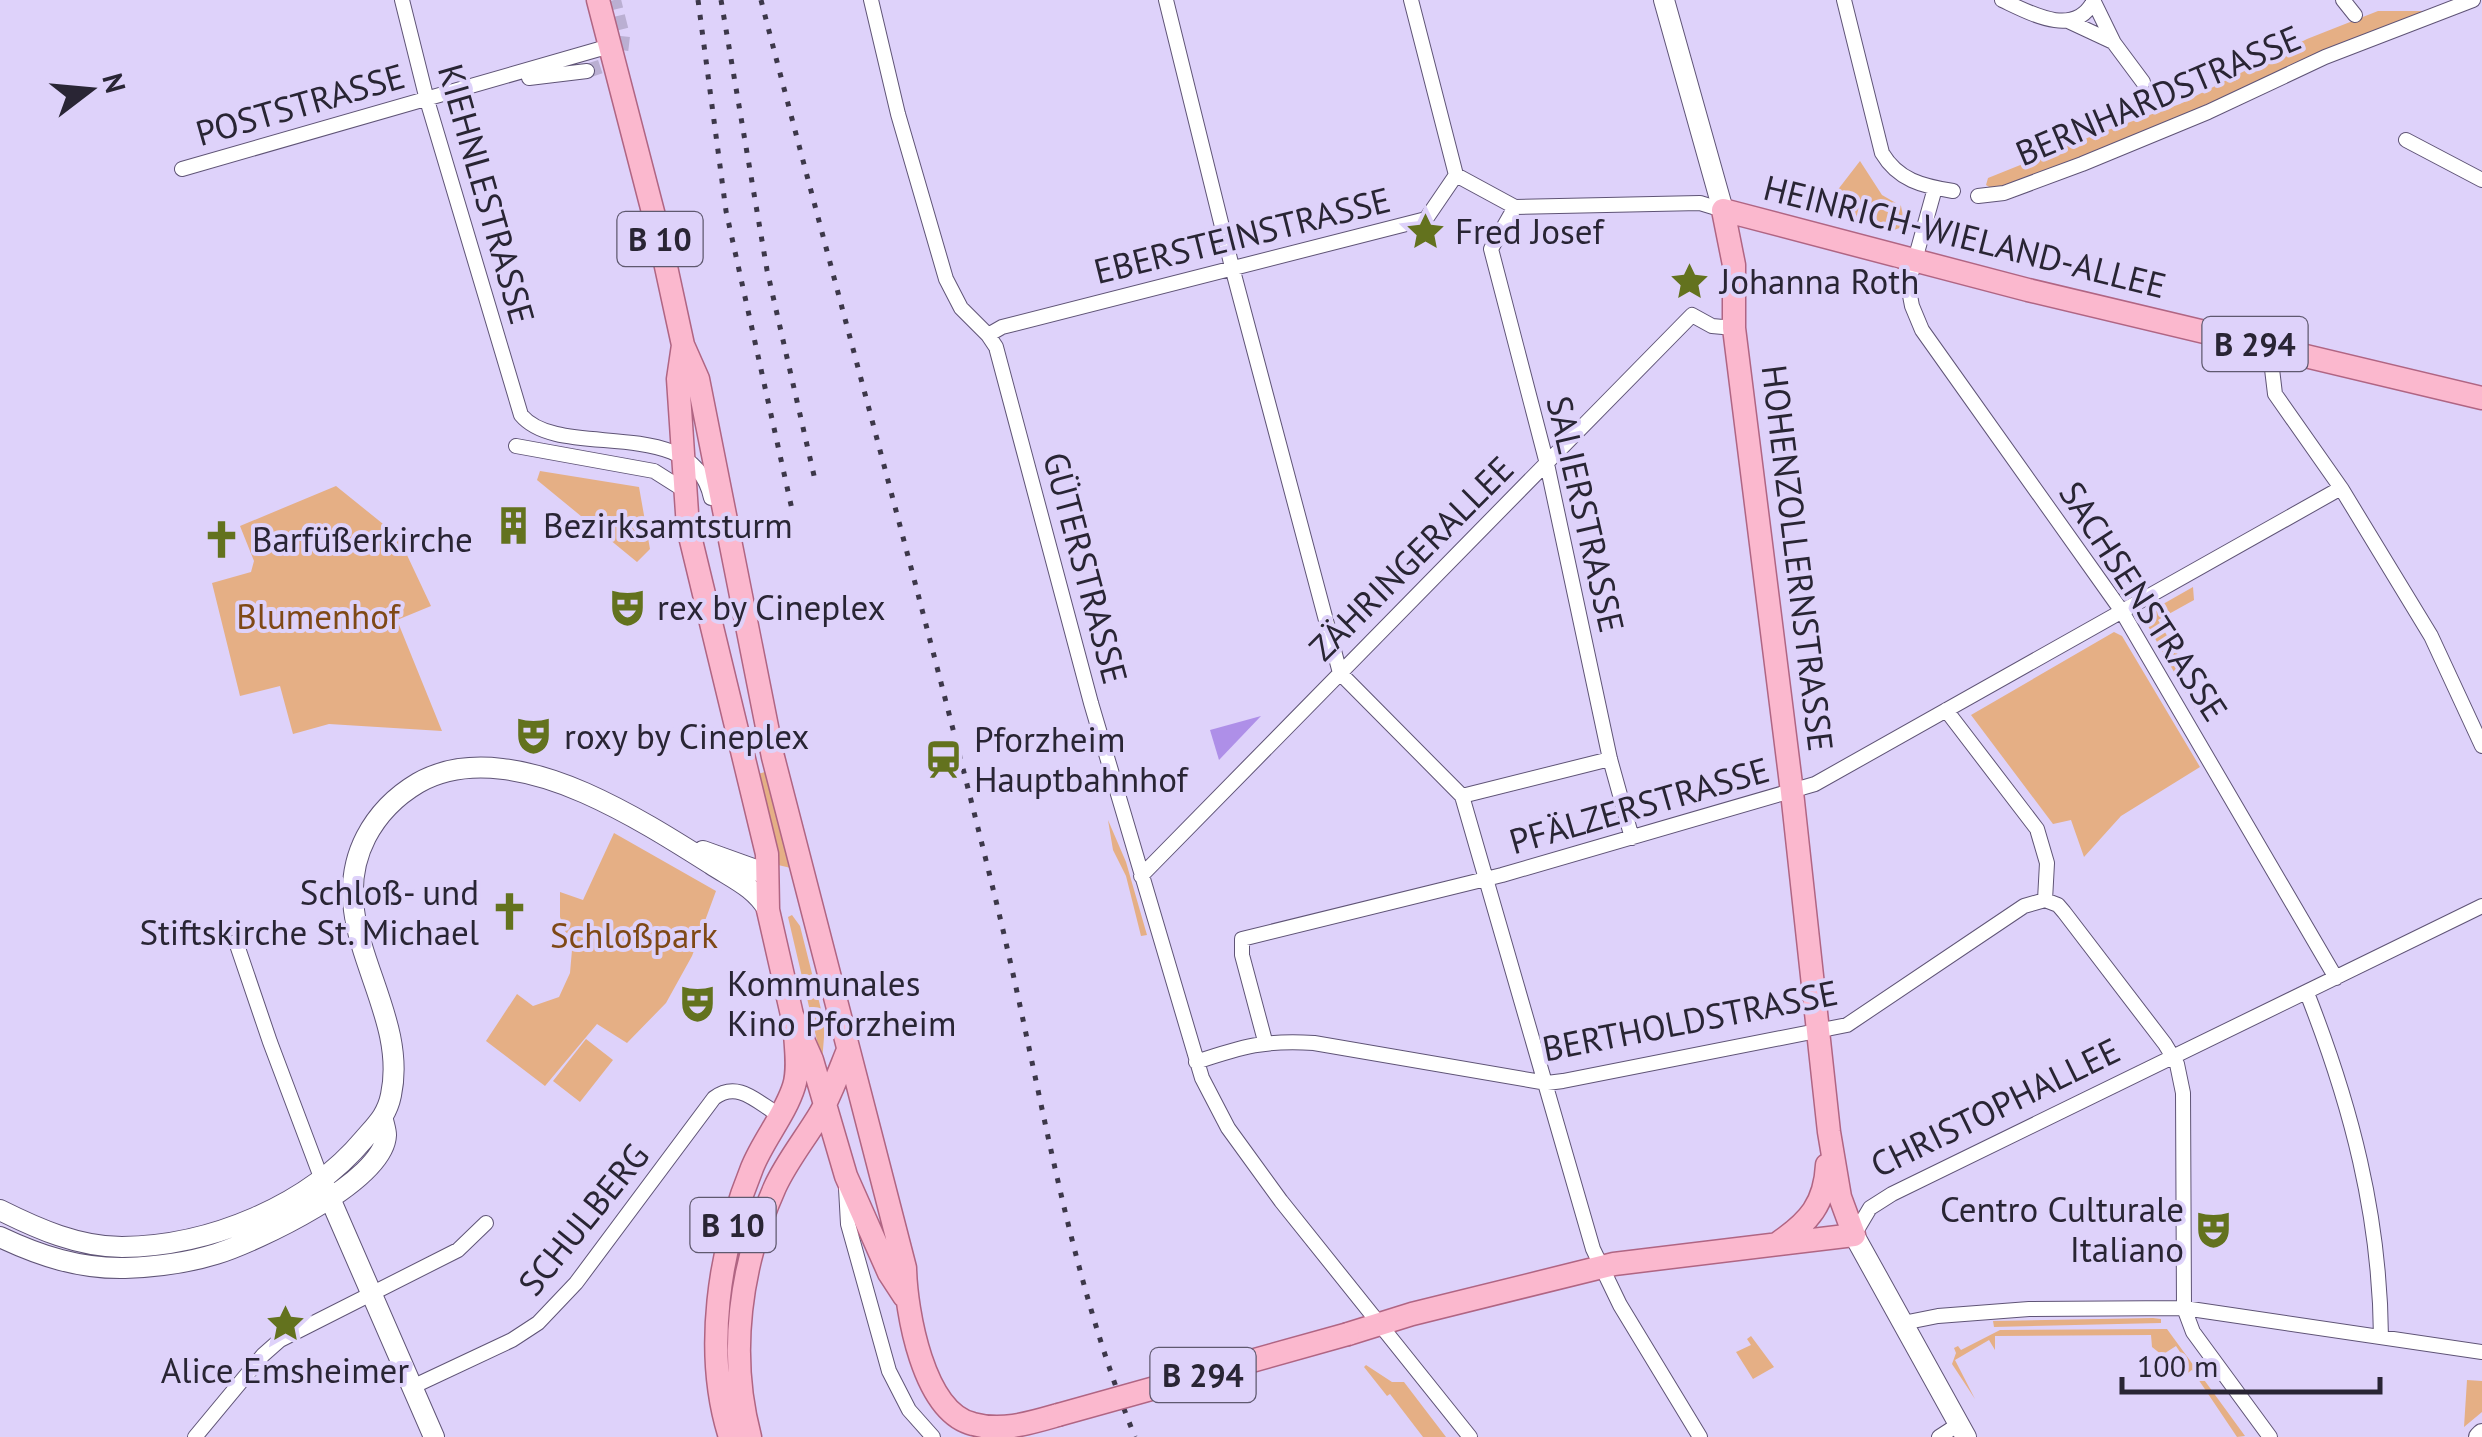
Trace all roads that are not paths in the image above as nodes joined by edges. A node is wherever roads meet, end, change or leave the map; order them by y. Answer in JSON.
{"nodes":[{"id":1,"x":402,"y":0,"type":"edge"},
{"id":2,"x":598,"y":0,"type":"edge"},
{"id":3,"x":871,"y":0,"type":"edge"},
{"id":4,"x":1166,"y":0,"type":"edge"},
{"id":5,"x":1411,"y":0,"type":"edge"},
{"id":6,"x":1664,"y":0,"type":"edge"},
{"id":7,"x":1844,"y":0,"type":"edge"},
{"id":8,"x":2002,"y":0,"type":"edge"},
{"id":9,"x":2343,"y":0,"type":"edge"},
{"id":10,"x":2473,"y":0,"type":"edge"},
{"id":11,"x":2093,"y":1,"type":"edge"},
{"id":12,"x":2355,"y":15,"type":"dead end"},
{"id":13,"x":2068,"y":21,"type":"junction"},
{"id":14,"x":2114,"y":43,"type":"junction"},
{"id":15,"x":610,"y":46,"type":"junction"},
{"id":16,"x":587,"y":72,"type":"tunnel mouth"},
{"id":17,"x":493,"y":82,"type":"junction"},
{"id":18,"x":2143,"y":82,"type":"dead end"},
{"id":19,"x":427,"y":100,"type":"junction"},
{"id":20,"x":2406,"y":140,"type":"dead end"},
{"id":21,"x":182,"y":169,"type":"dead end"},
{"id":22,"x":1456,"y":175,"type":"junction"},
{"id":23,"x":2482,"y":180,"type":"edge"},
{"id":24,"x":1935,"y":188,"type":"junction"},
{"id":25,"x":1953,"y":191,"type":"dead end"},
{"id":26,"x":1978,"y":196,"type":"dead end"},
{"id":27,"x":1515,"y":208,"type":"junction"},
{"id":28,"x":1722,"y":210,"type":"junction"},
{"id":29,"x":1914,"y":260,"type":"junction"},
{"id":30,"x":1232,"y":268,"type":"junction"},
{"id":31,"x":1723,"y":327,"type":"junction"},
{"id":32,"x":988,"y":335,"type":"junction"},
{"id":33,"x":683,"y":345,"type":"junction"},
{"id":34,"x":2277,"y":349,"type":"junction"},
{"id":35,"x":2482,"y":398,"type":"edge"},
{"id":36,"x":516,"y":446,"type":"dead end"},
{"id":37,"x":682,"y":456,"type":"junction"},
{"id":38,"x":1547,"y":464,"type":"junction"},
{"id":39,"x":654,"y":471,"type":"junction"},
{"id":40,"x":2341,"y":488,"type":"junction"},
{"id":41,"x":684,"y":490,"type":"junction"},
{"id":42,"x":729,"y":537,"type":"junction"},
{"id":43,"x":2121,"y":610,"type":"junction"},
{"id":44,"x":1340,"y":673,"type":"junction"},
{"id":45,"x":1946,"y":710,"type":"junction"},
{"id":46,"x":2482,"y":746,"type":"edge"},
{"id":47,"x":1610,"y":758,"type":"junction"},
{"id":48,"x":1792,"y":792,"type":"junction"},
{"id":49,"x":1462,"y":796,"type":"junction"},
{"id":50,"x":1632,"y":838,"type":"junction"},
{"id":51,"x":686,"y":846,"type":"junction"},
{"id":52,"x":767,"y":874,"type":"junction"},
{"id":53,"x":1141,"y":876,"type":"junction"},
{"id":54,"x":1486,"y":878,"type":"junction"},
{"id":55,"x":2044,"y":900,"type":"junction"},
{"id":56,"x":810,"y":902,"type":"junction"},
{"id":57,"x":2482,"y":906,"type":"edge"},
{"id":58,"x":768,"y":910,"type":"junction"},
{"id":59,"x":236,"y":942,"type":"dead end"},
{"id":60,"x":2336,"y":978,"type":"junction"},
{"id":61,"x":2307,"y":992,"type":"junction"},
{"id":62,"x":792,"y":1015,"type":"junction"},
{"id":63,"x":1817,"y":1030,"type":"junction"},
{"id":64,"x":1265,"y":1041,"type":"junction"},
{"id":65,"x":848,"y":1050,"type":"junction"},
{"id":66,"x":2174,"y":1058,"type":"junction"},
{"id":67,"x":1196,"y":1062,"type":"junction"},
{"id":68,"x":1547,"y":1084,"type":"junction"},
{"id":69,"x":824,"y":1106,"type":"junction"},
{"id":70,"x":779,"y":1115,"type":"junction"},
{"id":71,"x":1829,"y":1132,"type":"junction"},
{"id":72,"x":791,"y":1157,"type":"junction"},
{"id":73,"x":876,"y":1158,"type":"junction"},
{"id":74,"x":841,"y":1161,"type":"junction"},
{"id":75,"x":326,"y":1190,"type":"junction"},
{"id":76,"x":0,"y":1210,"type":"edge"},
{"id":77,"x":486,"y":1223,"type":"dead end"},
{"id":78,"x":1854,"y":1234,"type":"junction"},
{"id":79,"x":0,"y":1237,"type":"edge"},
{"id":80,"x":1776,"y":1245,"type":"junction"},
{"id":81,"x":1601,"y":1266,"type":"junction"},
{"id":82,"x":371,"y":1294,"type":"junction"},
{"id":83,"x":906,"y":1299,"type":"junction"},
{"id":84,"x":2184,"y":1308,"type":"junction"},
{"id":85,"x":1903,"y":1323,"type":"junction"},
{"id":86,"x":1378,"y":1324,"type":"junction"},
{"id":87,"x":2380,"y":1337,"type":"junction"},
{"id":88,"x":2482,"y":1352,"type":"edge"},
{"id":89,"x":412,"y":1387,"type":"junction"},
{"id":90,"x":1962,"y":1430,"type":"edge"},
{"id":91,"x":195,"y":1437,"type":"edge"},
{"id":92,"x":434,"y":1437,"type":"edge"},
{"id":93,"x":730,"y":1437,"type":"edge"},
{"id":94,"x":750,"y":1437,"type":"edge"},
{"id":95,"x":933,"y":1437,"type":"edge"},
{"id":96,"x":1470,"y":1437,"type":"edge"},
{"id":97,"x":1700,"y":1437,"type":"edge"},
{"id":98,"x":1939,"y":1437,"type":"edge"},
{"id":99,"x":2270,"y":1437,"type":"edge"}],
"edges":[{"from":1,"to":19,"type":"street","name":"KIEHNLESTRASSE"},
{"from":2,"to":15,"type":"main road","number":"B 10"},
{"from":3,"to":32,"type":"street","name":"GÜTERSTRASSE"},
{"from":4,"to":30,"type":"street"},
{"from":5,"to":22,"type":"street"},
{"from":6,"to":28,"type":"main road","name":"HOHENZOLLERNSTRASSE"},
{"from":7,"to":24,"type":"street"},
{"from":8,"to":13,"type":"street"},
{"from":9,"to":12,"type":"street"},
{"from":10,"to":26,"type":"street","name":"BERNHARDSTRASSE"},
{"from":11,"to":13,"type":"street"},
{"from":11,"to":14,"type":"street"},
{"from":13,"to":14,"type":"street"},
{"from":14,"to":18,"type":"street"},
{"from":15,"to":17,"type":"street","name":"POSTSTRASSE"},
{"from":15,"to":33,"type":"main road","number":"B 10"},
{"from":16,"to":17,"type":"street","name":"POSTSTRASSE"},
{"from":17,"to":19,"type":"street","name":"POSTSTRASSE"},
{"from":19,"to":21,"type":"street","name":"POSTSTRASSE"},
{"from":19,"to":37,"type":"street","name":"KIEHNLESTRASSE"},
{"from":20,"to":23,"type":"street"},
{"from":22,"to":27,"type":"street"},
{"from":22,"to":30,"type":"street","name":"EBERSTEINSTRASSE"},
{"from":24,"to":25,"type":"street"},
{"from":24,"to":29,"type":"street","name":"SACHSENSTRASSE"},
{"from":27,"to":28,"type":"street"},
{"from":27,"to":38,"type":"street","name":"SALIERSTRASSE"},
{"from":28,"to":29,"type":"main road","name":"HEINRICH-WIELAND-ALLEE","number":"B 294"},
{"from":28,"to":31,"type":"main road","name":"HOHENZOLLERNSTRASSE"},
{"from":29,"to":34,"type":"main road","name":"HEINRICH-WIELAND-ALLEE","number":"B 294"},
{"from":29,"to":43,"type":"street","name":"SACHSENSTRASSE"},
{"from":30,"to":32,"type":"street","name":"EBERSTEINSTRASSE"},
{"from":30,"to":44,"type":"street"},
{"from":31,"to":38,"type":"street","name":"ZÄHRINGERALLEE"},
{"from":31,"to":48,"type":"main road","name":"HOHENZOLLERNSTRASSE"},
{"from":32,"to":53,"type":"street","name":"GÜTERSTRASSE"},
{"from":33,"to":37,"type":"main road","number":"B 10"},
{"from":33,"to":42,"type":"main road","number":"B 10"},
{"from":34,"to":35,"type":"main road","name":"HEINRICH-WIELAND-ALLEE","number":"B 294"},
{"from":34,"to":40,"type":"street"},
{"from":36,"to":39,"type":"street"},
{"from":37,"to":39,"type":"street"},
{"from":37,"to":41,"type":"main road","number":"B 10"},
{"from":37,"to":42,"type":"street"},
{"from":38,"to":44,"type":"street","name":"ZÄHRINGERALLEE"},
{"from":38,"to":47,"type":"street","name":"SALIERSTRASSE"},
{"from":39,"to":41,"type":"street"},
{"from":40,"to":43,"type":"street","name":"PFÄLZERSTRASSE"},
{"from":40,"to":46,"type":"street"},
{"from":41,"to":52,"type":"main road","number":"B 10"},
{"from":42,"to":56,"type":"main road","number":"B 10"},
{"from":43,"to":45,"type":"street","name":"PFÄLZERSTRASSE"},
{"from":43,"to":60,"type":"street","name":"SACHSENSTRASSE"},
{"from":44,"to":49,"type":"street"},
{"from":44,"to":53,"type":"street","name":"ZÄHRINGERALLEE"},
{"from":45,"to":48,"type":"street","name":"PFÄLZERSTRASSE"},
{"from":45,"to":55,"type":"street"},
{"from":47,"to":49,"type":"street","name":"PFÄLZERSTRASSE"},
{"from":47,"to":50,"type":"street","name":"SALIERSTRASSE"},
{"from":48,"to":50,"type":"street","name":"PFÄLZERSTRASSE"},
{"from":48,"to":63,"type":"main road","name":"HOHENZOLLERNSTRASSE"},
{"from":49,"to":54,"type":"street"},
{"from":50,"to":54,"type":"street","name":"PFÄLZERSTRASSE"},
{"from":51,"to":52,"type":"main road"},
{"from":51,"to":58,"type":"main road"},
{"from":51,"to":75,"type":"main road"},
{"from":52,"to":56,"type":"main road"},
{"from":52,"to":58,"type":"main road","number":"B 10"},
{"from":53,"to":67,"type":"street","name":"GÜTERSTRASSE"},
{"from":54,"to":64,"type":"street","name":"PFÄLZERSTRASSE"},
{"from":54,"to":68,"type":"street"},
{"from":55,"to":63,"type":"street","name":"BERTHOLDSTRASSE"},
{"from":55,"to":66,"type":"street"},
{"from":56,"to":65,"type":"main road","number":"B 10"},
{"from":57,"to":60,"type":"street","name":"CHRISTOPHALLEE"},
{"from":58,"to":62,"type":"main road","number":"B 10"},
{"from":59,"to":75,"type":"street"},
{"from":60,"to":61,"type":"street","name":"CHRISTOPHALLEE"},
{"from":61,"to":66,"type":"street","name":"CHRISTOPHALLEE"},
{"from":61,"to":87,"type":"street"},
{"from":62,"to":69,"type":"main road","number":"B 294"},
{"from":62,"to":70,"type":"main road","number":"B 10"},
{"from":63,"to":68,"type":"street","name":"BERTHOLDSTRASSE"},
{"from":63,"to":71,"type":"main road","name":"HOHENZOLLERNSTRASSE"},
{"from":64,"to":67,"type":"street","name":"BERTHOLDSTRASSE"},
{"from":64,"to":68,"type":"street","name":"BERTHOLDSTRASSE"},
{"from":65,"to":69,"type":"main road","number":"B 10"},
{"from":65,"to":73,"type":"main road","number":"B 294"},
{"from":66,"to":78,"type":"street","name":"CHRISTOPHALLEE"},
{"from":66,"to":84,"type":"street"},
{"from":67,"to":86,"type":"street","name":"GÜTERSTRASSE"},
{"from":68,"to":81,"type":"street"},
{"from":69,"to":72,"type":"main road","number":"B 10"},
{"from":69,"to":74,"type":"main road","number":"B 294"},
{"from":70,"to":89,"type":"street","name":"SCHULBERG"},
{"from":70,"to":93,"type":"main road","number":"B 10"},
{"from":71,"to":78,"type":"main road","name":"HOHENZOLLERNSTRASSE"},
{"from":71,"to":80,"type":"main road","name":"HOHENZOLLERNSTRASSE"},
{"from":72,"to":74,"type":"main road"},
{"from":72,"to":94,"type":"main road","number":"B 10"},
{"from":73,"to":74,"type":"main road"},
{"from":73,"to":83,"type":"main road","number":"B 294"},
{"from":74,"to":83,"type":"main road","number":"B 294"},
{"from":74,"to":95,"type":"street"},
{"from":75,"to":76,"type":"main road"},
{"from":75,"to":79,"type":"main road"},
{"from":75,"to":82,"type":"main road"},
{"from":77,"to":82,"type":"street"},
{"from":78,"to":80,"type":"main road","number":"B 294"},
{"from":78,"to":85,"type":"main road","name":"HOHENZOLLERNSTRASSE"},
{"from":80,"to":81,"type":"main road","number":"B 294"},
{"from":81,"to":86,"type":"main road","number":"B 294"},
{"from":81,"to":97,"type":"street"},
{"from":82,"to":89,"type":"main road"},
{"from":82,"to":91,"type":"street"},
{"from":83,"to":86,"type":"main road","number":"B 294","bridge":true},
{"from":84,"to":85,"type":"street"},
{"from":84,"to":87,"type":"street"},
{"from":84,"to":99,"type":"street"},
{"from":85,"to":90,"type":"main road","name":"HOHENZOLLERNSTRASSE"},
{"from":86,"to":96,"type":"street","name":"GÜTERSTRASSE"},
{"from":87,"to":88,"type":"street"},
{"from":89,"to":92,"type":"main road"},
{"from":90,"to":98,"type":"street"}]}
